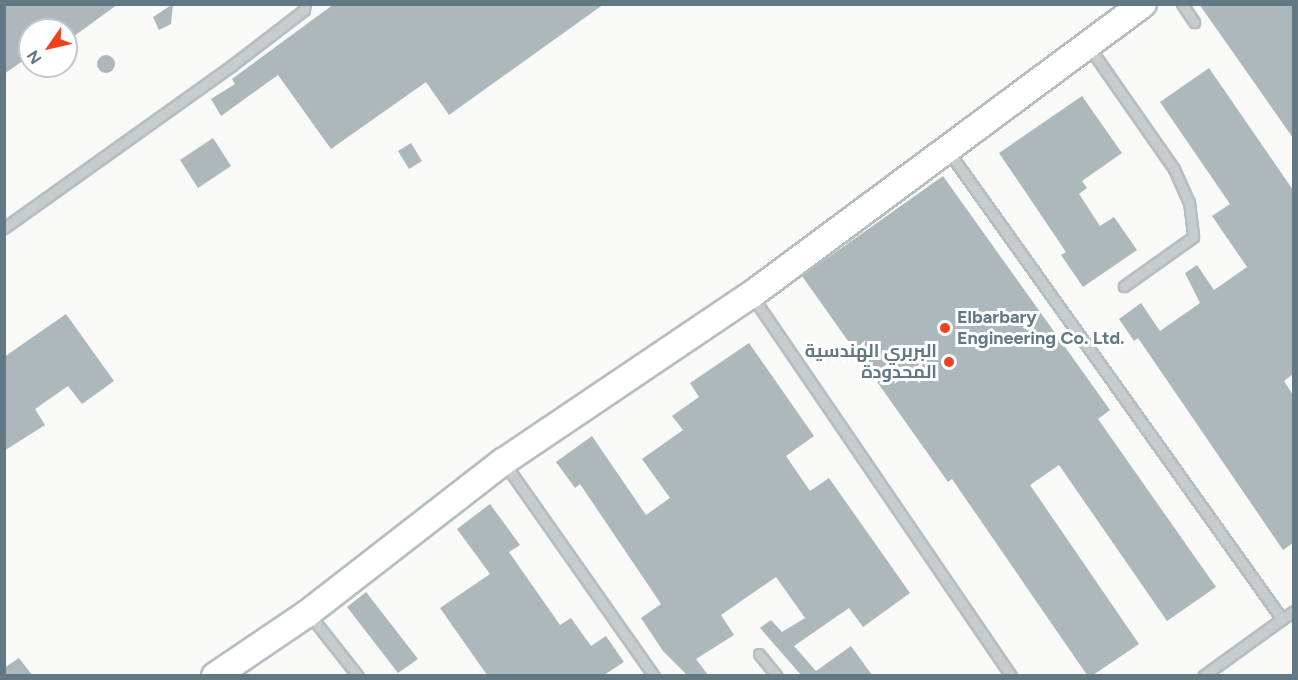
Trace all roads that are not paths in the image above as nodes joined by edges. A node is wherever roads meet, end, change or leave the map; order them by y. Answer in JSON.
{"nodes":[{"id":1,"x":305,"y":4,"type":"edge"},
{"id":2,"x":1182,"y":4,"type":"edge"},
{"id":3,"x":1129,"y":11,"type":"edge"},
{"id":4,"x":1194,"y":22,"type":"dead end"},
{"id":5,"x":1089,"y":46,"type":"junction"},
{"id":6,"x":945,"y":148,"type":"junction"},
{"id":7,"x":4,"y":228,"type":"edge"},
{"id":8,"x":1124,"y":286,"type":"dead end"},
{"id":9,"x":751,"y":295,"type":"junction"},
{"id":10,"x":503,"y":462,"type":"junction"},
{"id":11,"x":1293,"y":611,"type":"edge"},
{"id":12,"x":308,"y":613,"type":"junction"},
{"id":13,"x":1282,"y":619,"type":"junction"},
{"id":14,"x":759,"y":654,"type":"dead end"},
{"id":15,"x":1207,"y":674,"type":"edge"},
{"id":16,"x":215,"y":675,"type":"edge"},
{"id":17,"x":358,"y":675,"type":"edge"},
{"id":18,"x":654,"y":675,"type":"edge"},
{"id":19,"x":777,"y":675,"type":"edge"},
{"id":20,"x":1011,"y":675,"type":"edge"}],
"edges":[{"from":1,"to":7,"type":"lane"},
{"from":2,"to":4,"type":"lane"},
{"from":3,"to":5,"type":"street"},
{"from":5,"to":6,"type":"street"},
{"from":5,"to":8,"type":"lane"},
{"from":6,"to":9,"type":"street"},
{"from":6,"to":13,"type":"lane"},
{"from":9,"to":10,"type":"street"},
{"from":9,"to":20,"type":"lane"},
{"from":10,"to":12,"type":"street"},
{"from":10,"to":18,"type":"lane"},
{"from":11,"to":13,"type":"lane"},
{"from":12,"to":16,"type":"street"},
{"from":12,"to":17,"type":"lane"},
{"from":13,"to":15,"type":"lane"},
{"from":14,"to":19,"type":"lane"}]}
